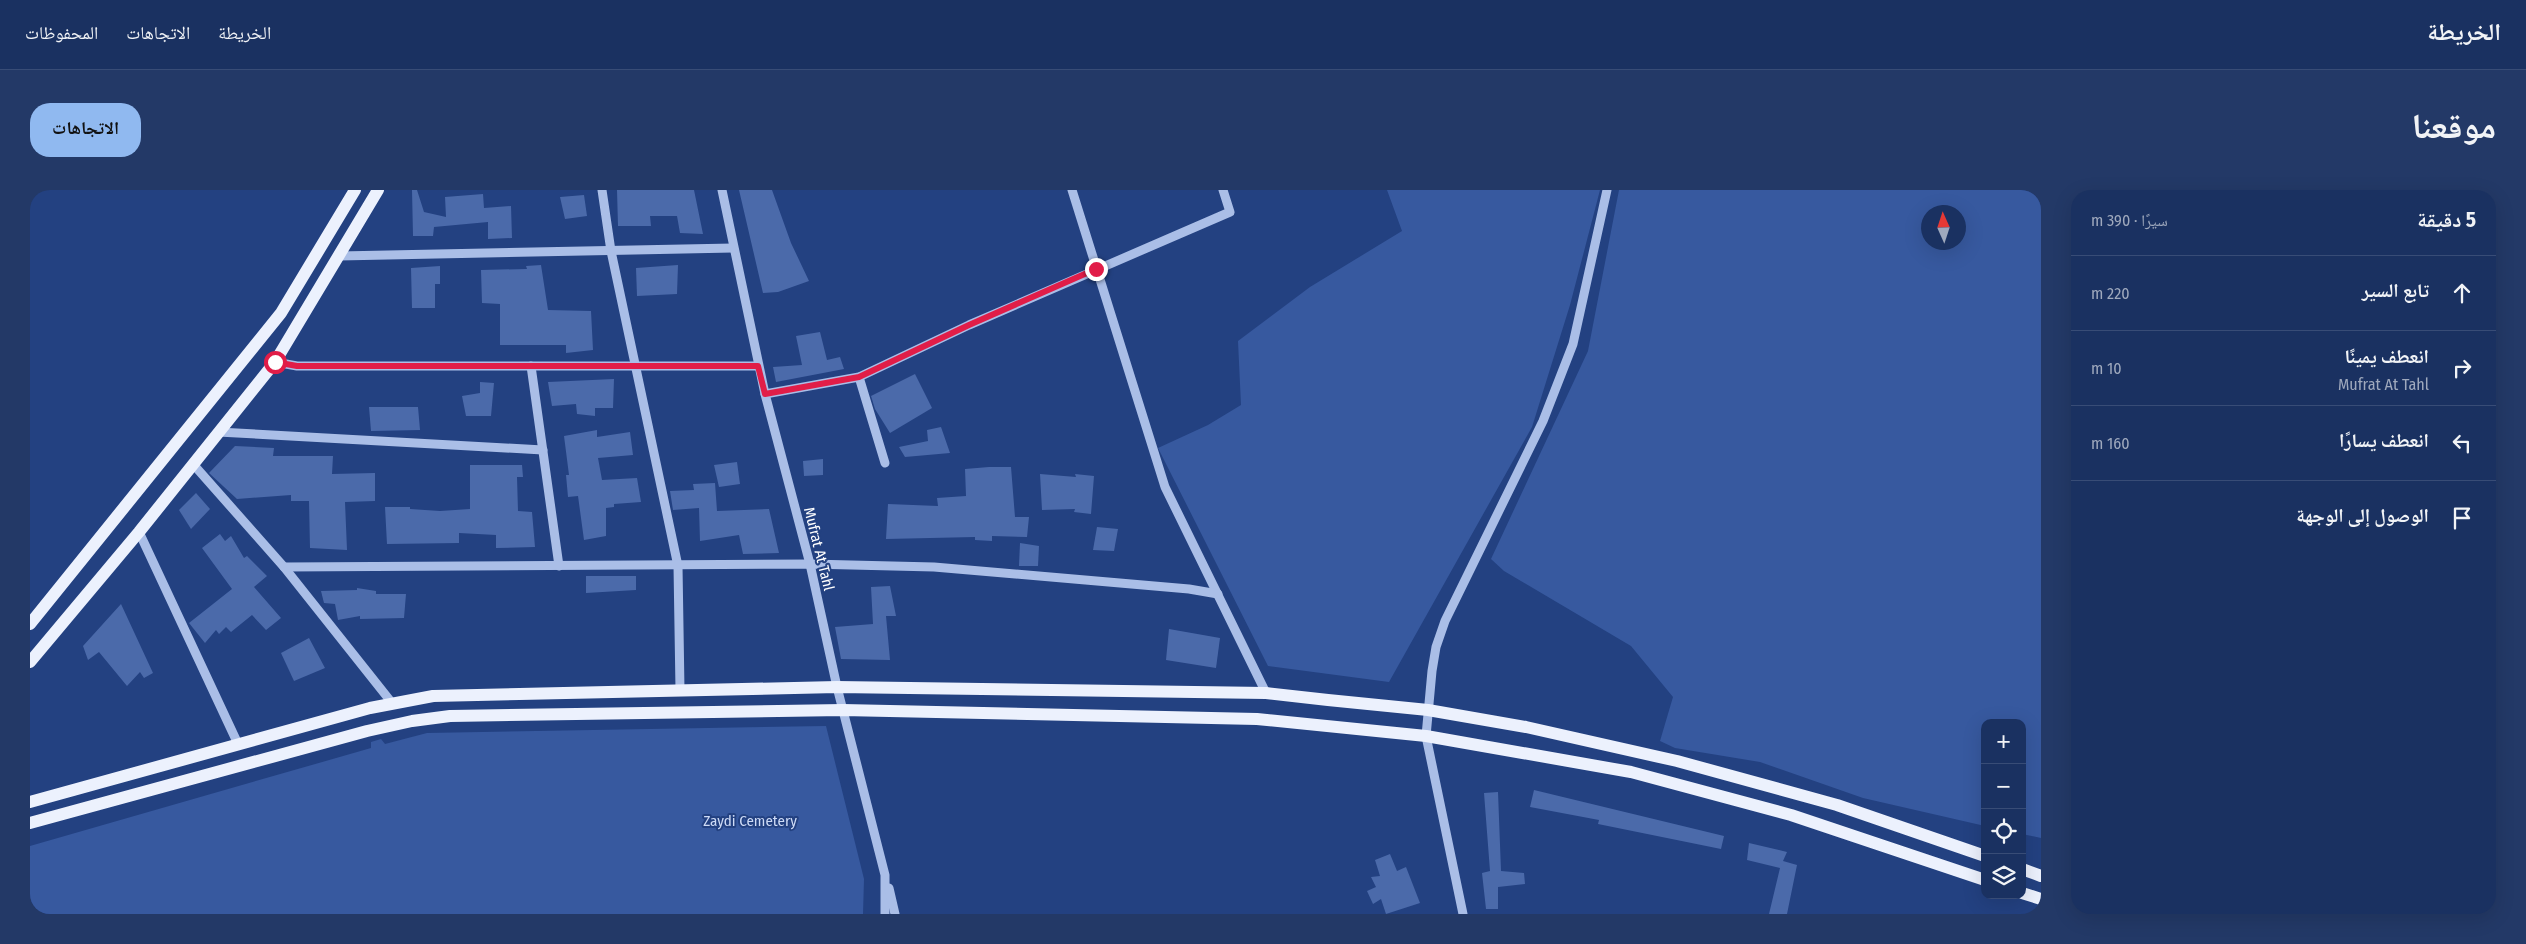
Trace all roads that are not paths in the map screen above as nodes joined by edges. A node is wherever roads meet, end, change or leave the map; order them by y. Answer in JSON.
{"nodes":[{"id":1,"x":355,"y":190,"type":"edge"},
{"id":2,"x":378,"y":190,"type":"edge"},
{"id":3,"x":602,"y":190,"type":"edge"},
{"id":4,"x":722,"y":190,"type":"edge"},
{"id":5,"x":1072,"y":190,"type":"edge"},
{"id":6,"x":1223,"y":190,"type":"edge"},
{"id":7,"x":1607,"y":190,"type":"edge"},
{"id":8,"x":733,"y":248,"type":"junction"},
{"id":9,"x":612,"y":251,"type":"junction"},
{"id":10,"x":339,"y":256,"type":"junction"},
{"id":11,"x":1096,"y":269,"type":"junction"},
{"id":12,"x":275,"y":362,"type":"junction"},
{"id":13,"x":531,"y":366,"type":"junction"},
{"id":14,"x":637,"y":366,"type":"junction"},
{"id":15,"x":758,"y":366,"type":"junction"},
{"id":16,"x":859,"y":377,"type":"junction"},
{"id":17,"x":765,"y":394,"type":"junction"},
{"id":18,"x":218,"y":432,"type":"junction"},
{"id":19,"x":542,"y":450,"type":"junction"},
{"id":20,"x":885,"y":463,"type":"dead end"},
{"id":21,"x":193,"y":464,"type":"junction"},
{"id":22,"x":139,"y":532,"type":"junction"},
{"id":23,"x":810,"y":564,"type":"junction"},
{"id":24,"x":284,"y":566,"type":"junction"},
{"id":25,"x":559,"y":566,"type":"junction"},
{"id":26,"x":678,"y":566,"type":"junction"},
{"id":27,"x":1218,"y":594,"type":"junction"},
{"id":28,"x":30,"y":624,"type":"edge"},
{"id":29,"x":30,"y":662,"type":"edge"},
{"id":30,"x":837,"y":687,"type":"junction"},
{"id":31,"x":680,"y":690,"type":"junction"},
{"id":32,"x":1266,"y":694,"type":"junction"},
{"id":33,"x":392,"y":703,"type":"junction"},
{"id":34,"x":843,"y":710,"type":"junction"},
{"id":35,"x":1428,"y":710,"type":"junction"},
{"id":36,"x":1426,"y":736,"type":"junction"},
{"id":37,"x":238,"y":744,"type":"junction"},
{"id":38,"x":30,"y":802,"type":"edge"},
{"id":39,"x":30,"y":823,"type":"edge"},
{"id":40,"x":1981,"y":855,"type":"edge"},
{"id":41,"x":2026,"y":870,"type":"edge"},
{"id":42,"x":885,"y":875,"type":"junction"},
{"id":43,"x":2041,"y":876,"type":"edge"},
{"id":44,"x":1981,"y":879,"type":"edge"},
{"id":45,"x":2026,"y":894,"type":"edge"},
{"id":46,"x":2041,"y":899,"type":"edge"},
{"id":47,"x":885,"y":914,"type":"edge"},
{"id":48,"x":895,"y":914,"type":"edge"},
{"id":49,"x":1463,"y":914,"type":"edge"}],
"edges":[{"from":1,"to":28,"type":"main road"},
{"from":2,"to":10,"type":"main road"},
{"from":3,"to":9,"type":"street"},
{"from":4,"to":8,"type":"street","name":"Mufrat At Tahl"},
{"from":5,"to":11,"type":"street"},
{"from":6,"to":11,"type":"street"},
{"from":7,"to":35,"type":"street"},
{"from":8,"to":9,"type":"street"},
{"from":8,"to":15,"type":"street","name":"Mufrat At Tahl"},
{"from":9,"to":10,"type":"street"},
{"from":9,"to":14,"type":"street"},
{"from":10,"to":12,"type":"main road"},
{"from":11,"to":16,"type":"street"},
{"from":11,"to":27,"type":"street"},
{"from":12,"to":13,"type":"street"},
{"from":12,"to":18,"type":"main road"},
{"from":13,"to":14,"type":"street"},
{"from":13,"to":19,"type":"street"},
{"from":14,"to":15,"type":"street"},
{"from":14,"to":26,"type":"street"},
{"from":15,"to":17,"type":"street","name":"Mufrat At Tahl"},
{"from":16,"to":17,"type":"street"},
{"from":16,"to":20,"type":"street"},
{"from":17,"to":23,"type":"street","name":"Mufrat At Tahl"},
{"from":18,"to":19,"type":"street"},
{"from":18,"to":21,"type":"main road"},
{"from":19,"to":25,"type":"street"},
{"from":21,"to":22,"type":"main road"},
{"from":21,"to":24,"type":"street"},
{"from":22,"to":29,"type":"main road"},
{"from":22,"to":37,"type":"street"},
{"from":23,"to":26,"type":"street"},
{"from":23,"to":27,"type":"street"},
{"from":23,"to":30,"type":"street","name":"Mufrat At Tahl"},
{"from":24,"to":25,"type":"street"},
{"from":24,"to":33,"type":"street"},
{"from":25,"to":26,"type":"street"},
{"from":26,"to":31,"type":"street"},
{"from":27,"to":32,"type":"street"},
{"from":30,"to":31,"type":"main road"},
{"from":30,"to":32,"type":"main road"},
{"from":30,"to":34,"type":"street","name":"Mufrat At Tahl"},
{"from":31,"to":33,"type":"main road"},
{"from":32,"to":35,"type":"main road"},
{"from":33,"to":37,"type":"main road"},
{"from":34,"to":36,"type":"main road"},
{"from":34,"to":39,"type":"main road"},
{"from":34,"to":42,"type":"street","name":"Mufrat At Tahl"},
{"from":35,"to":36,"type":"street"},
{"from":35,"to":40,"type":"main road"},
{"from":36,"to":44,"type":"main road"},
{"from":36,"to":49,"type":"street"},
{"from":37,"to":38,"type":"main road"},
{"from":41,"to":43,"type":"main road"},
{"from":42,"to":47,"type":"street","name":"Mufrat At Tahl"},
{"from":42,"to":48,"type":"street"},
{"from":45,"to":46,"type":"main road"}]}
